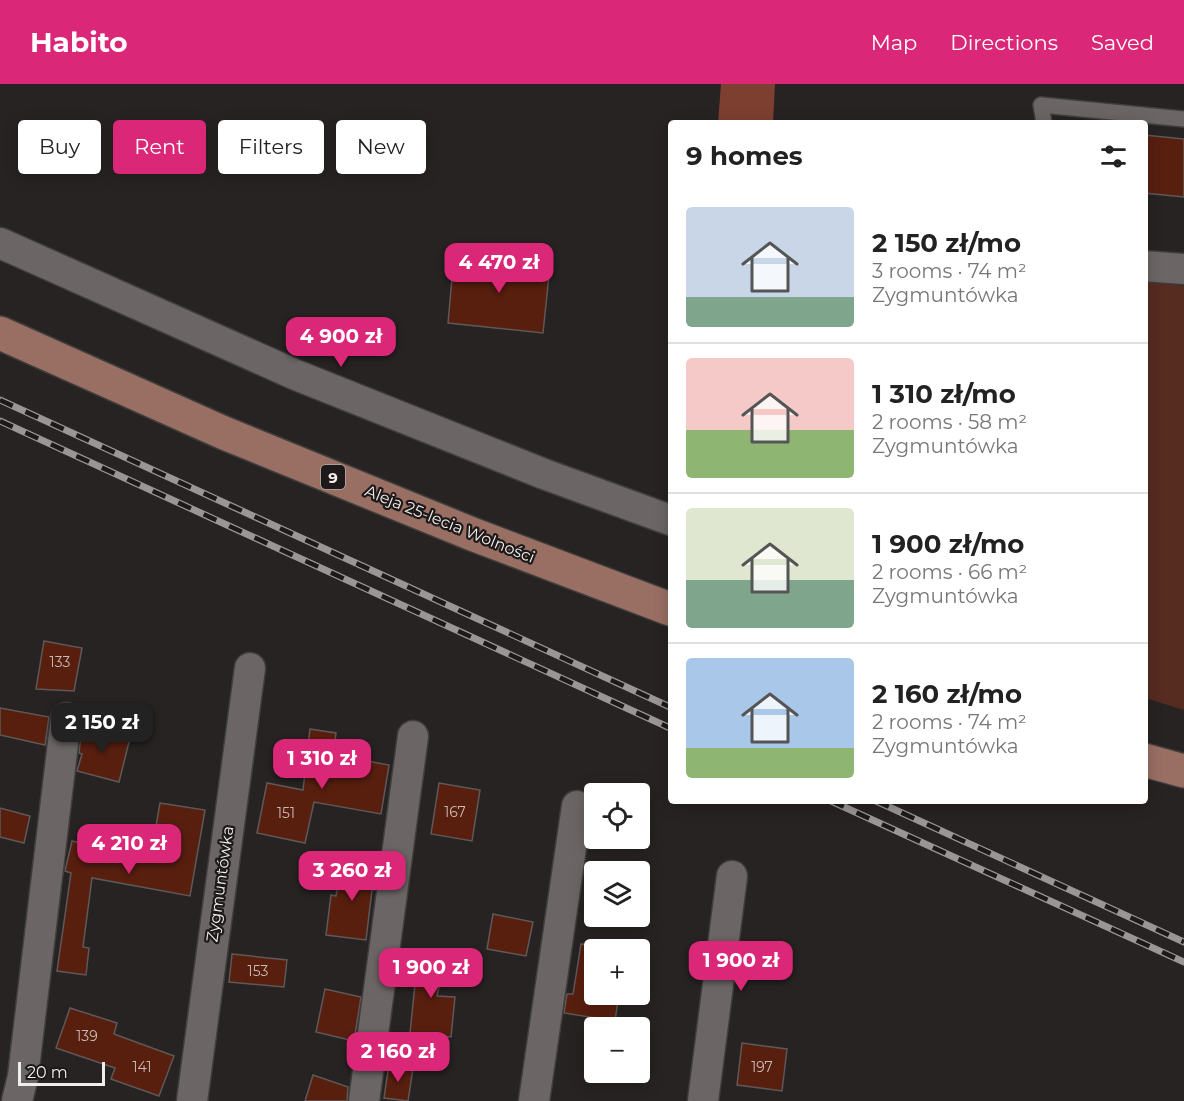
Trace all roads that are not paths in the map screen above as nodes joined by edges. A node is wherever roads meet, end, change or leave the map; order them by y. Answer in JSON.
{"nodes":[{"id":1,"x":1184,"y":118,"type":"edge"},
{"id":2,"x":1044,"y":120,"type":"edge"},
{"id":3,"x":0,"y":243,"type":"edge"},
{"id":4,"x":1148,"y":266,"type":"edge"},
{"id":5,"x":1184,"y":269,"type":"edge"},
{"id":6,"x":0,"y":333,"type":"edge"},
{"id":7,"x":668,"y":519,"type":"edge"},
{"id":8,"x":668,"y":608,"type":"edge"},
{"id":9,"x":250,"y":668,"type":"dead end"},
{"id":10,"x":66,"y":718,"type":"dead end"},
{"id":11,"x":413,"y":736,"type":"dead end"},
{"id":12,"x":1148,"y":761,"type":"edge"},
{"id":13,"x":1184,"y":771,"type":"edge"},
{"id":14,"x":577,"y":806,"type":"dead end"},
{"id":15,"x":732,"y":876,"type":"dead end"},
{"id":16,"x":17,"y":1101,"type":"edge"},
{"id":17,"x":192,"y":1101,"type":"edge"},
{"id":18,"x":364,"y":1101,"type":"edge"},
{"id":19,"x":534,"y":1101,"type":"edge"},
{"id":20,"x":703,"y":1101,"type":"edge"}],
"edges":[{"from":1,"to":2,"type":"lane"},
{"from":3,"to":7,"type":"street"},
{"from":4,"to":5,"type":"street"},
{"from":6,"to":8,"type":"main road","name":"Aleja 25-lecia Wolności","number":"9"},
{"from":9,"to":17,"type":"street","name":"Zygmuntówka"},
{"from":10,"to":16,"type":"street"},
{"from":11,"to":18,"type":"street"},
{"from":12,"to":13,"type":"main road"},
{"from":14,"to":19,"type":"street"},
{"from":15,"to":20,"type":"street"}]}
